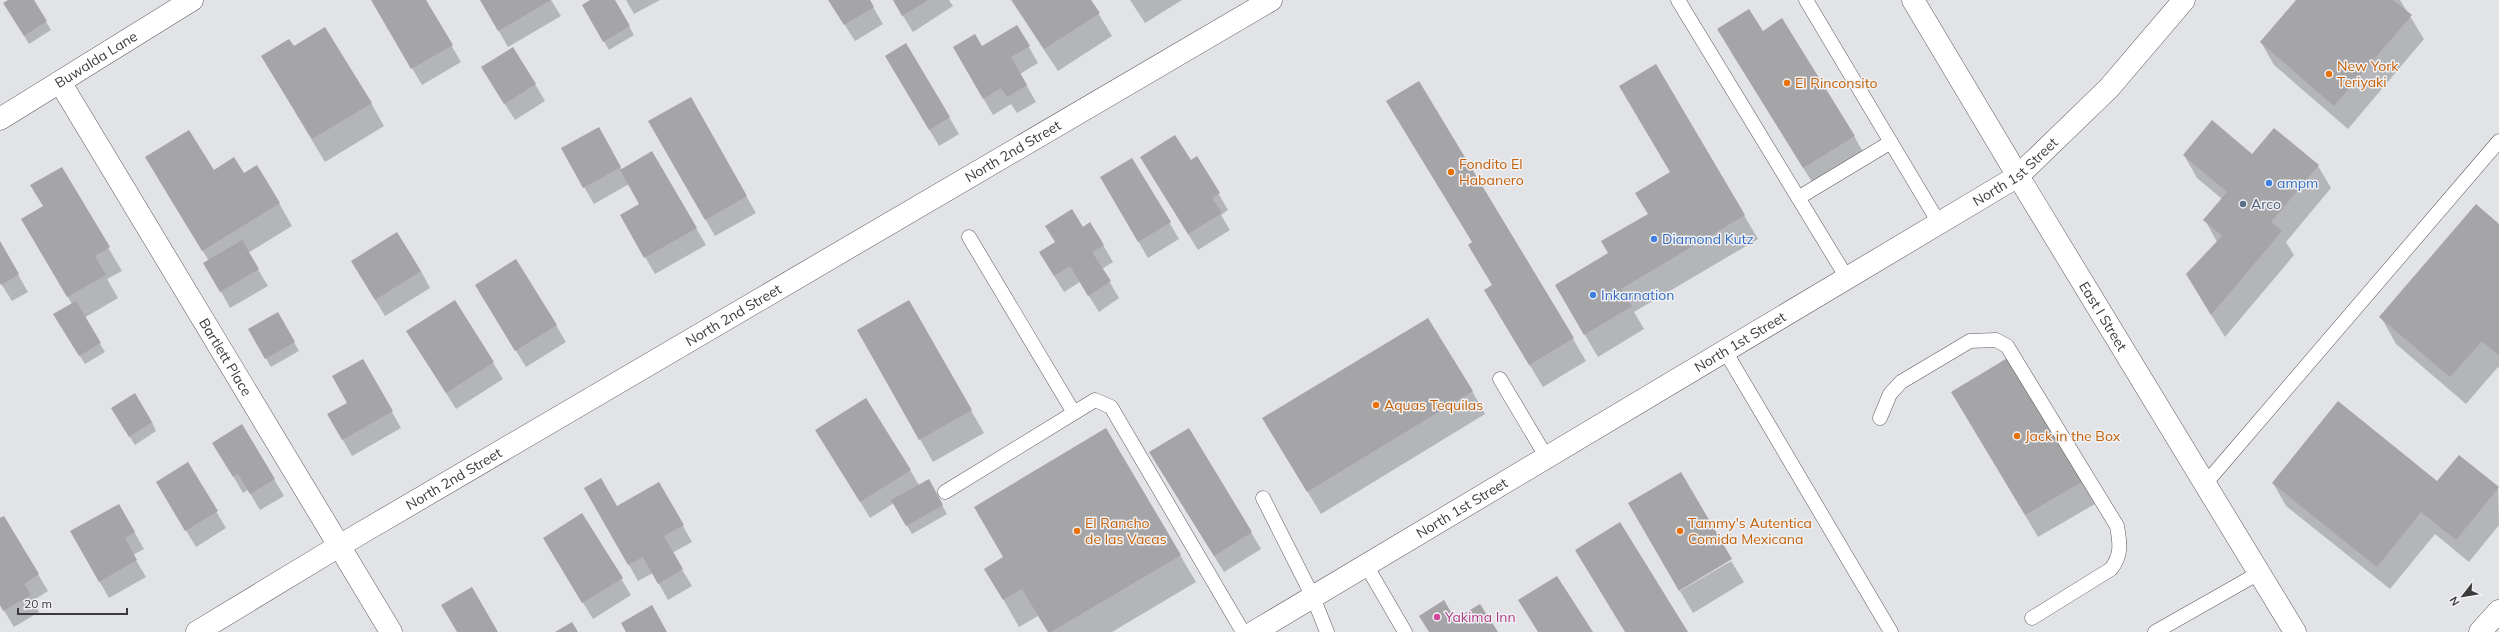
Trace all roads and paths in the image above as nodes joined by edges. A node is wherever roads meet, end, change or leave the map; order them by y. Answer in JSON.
{"nodes":[{"id":1,"x":192,"y":0,"type":"edge"},
{"id":2,"x":1271,"y":0,"type":"edge"},
{"id":3,"x":1678,"y":0,"type":"edge"},
{"id":4,"x":1806,"y":0,"type":"edge"},
{"id":5,"x":1913,"y":0,"type":"edge"},
{"id":6,"x":2184,"y":0,"type":"edge"},
{"id":7,"x":60,"y":82,"type":"junction"},
{"id":8,"x":0,"y":119,"type":"edge"},
{"id":9,"x":2499,"y":141,"type":"edge"},
{"id":10,"x":1891,"y":142,"type":"junction"},
{"id":11,"x":2018,"y":176,"type":"junction"},
{"id":12,"x":1798,"y":198,"type":"junction"},
{"id":13,"x":1939,"y":223,"type":"junction"},
{"id":14,"x":969,"y":237,"type":"dead end"},
{"id":15,"x":1847,"y":278,"type":"junction"},
{"id":16,"x":1724,"y":351,"type":"junction"},
{"id":17,"x":1500,"y":379,"type":"dead end"},
{"id":18,"x":1074,"y":413,"type":"junction"},
{"id":19,"x":1880,"y":418,"type":"dead end"},
{"id":20,"x":1547,"y":458,"type":"junction"},
{"id":21,"x":2205,"y":484,"type":"junction"},
{"id":22,"x":945,"y":492,"type":"dead end"},
{"id":23,"x":1263,"y":498,"type":"dead end"},
{"id":24,"x":339,"y":546,"type":"junction"},
{"id":25,"x":1366,"y":566,"type":"junction"},
{"id":26,"x":2260,"y":573,"type":"junction"},
{"id":27,"x":1313,"y":597,"type":"junction"},
{"id":28,"x":2499,"y":611,"type":"edge"},
{"id":29,"x":2032,"y":618,"type":"dead end"},
{"id":30,"x":197,"y":632,"type":"edge"},
{"id":31,"x":392,"y":632,"type":"edge"},
{"id":32,"x":1243,"y":632,"type":"edge"},
{"id":33,"x":1254,"y":632,"type":"edge"},
{"id":34,"x":1327,"y":632,"type":"edge"},
{"id":35,"x":1405,"y":632,"type":"edge"},
{"id":36,"x":1892,"y":632,"type":"edge"},
{"id":37,"x":2155,"y":632,"type":"edge"},
{"id":38,"x":2295,"y":632,"type":"edge"},
{"id":39,"x":2480,"y":632,"type":"edge"}],
"edges":[{"from":1,"to":7,"type":"street","name":"Buwalda Lane"},
{"from":2,"to":24,"type":"street","name":"North 2nd Street"},
{"from":3,"to":12,"type":"lane"},
{"from":4,"to":10,"type":"lane"},
{"from":5,"to":11,"type":"street","name":"East I Street"},
{"from":6,"to":11,"type":"street","name":"North 1st Street"},
{"from":7,"to":8,"type":"street","name":"Buwalda Lane"},
{"from":7,"to":24,"type":"street","name":"Bartlett Place"},
{"from":9,"to":21,"type":"lane"},
{"from":10,"to":12,"type":"lane"},
{"from":10,"to":13,"type":"lane"},
{"from":11,"to":13,"type":"street","name":"North 1st Street"},
{"from":11,"to":21,"type":"street","name":"East I Street"},
{"from":12,"to":15,"type":"lane"},
{"from":13,"to":15,"type":"street","name":"North 1st Street"},
{"from":14,"to":18,"type":"lane"},
{"from":15,"to":16,"type":"street","name":"North 1st Street"},
{"from":16,"to":20,"type":"street","name":"North 1st Street"},
{"from":16,"to":36,"type":"lane"},
{"from":17,"to":20,"type":"lane"},
{"from":18,"to":22,"type":"lane"},
{"from":18,"to":32,"type":"lane"},
{"from":19,"to":29,"type":"lane"},
{"from":20,"to":25,"type":"street","name":"North 1st Street"},
{"from":21,"to":26,"type":"street","name":"East I Street"},
{"from":23,"to":27,"type":"lane"},
{"from":24,"to":30,"type":"street","name":"North 2nd Street"},
{"from":24,"to":31,"type":"street","name":"Bartlett Place"},
{"from":25,"to":27,"type":"street","name":"North 1st Street"},
{"from":25,"to":35,"type":"lane"},
{"from":26,"to":37,"type":"lane"},
{"from":26,"to":38,"type":"street","name":"East I Street"},
{"from":27,"to":33,"type":"street","name":"North 1st Street"},
{"from":27,"to":34,"type":"lane"},
{"from":28,"to":39,"type":"street"}]}
